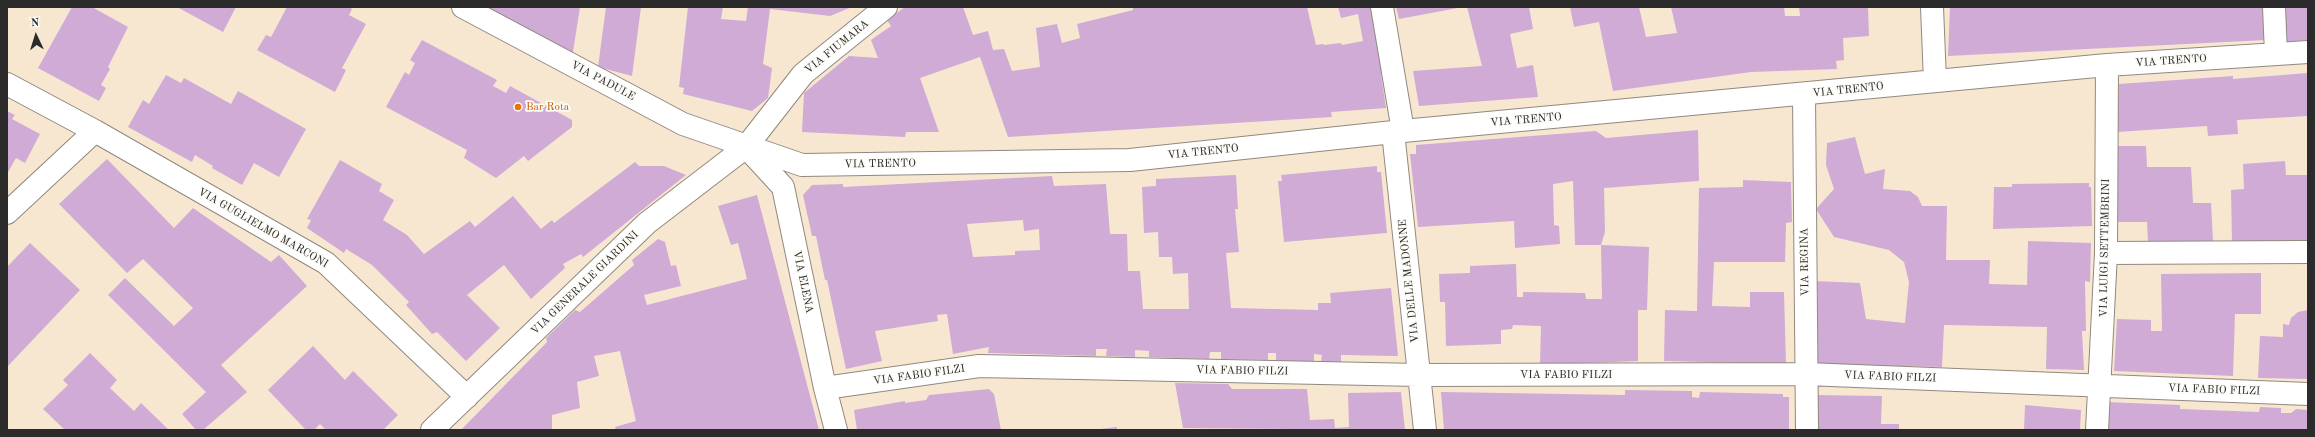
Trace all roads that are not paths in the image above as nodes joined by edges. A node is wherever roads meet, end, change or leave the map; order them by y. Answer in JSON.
{"nodes":[{"id":1,"x":463,"y":7,"type":"edge"},
{"id":2,"x":885,"y":7,"type":"edge"},
{"id":3,"x":1382,"y":7,"type":"edge"},
{"id":4,"x":1932,"y":7,"type":"edge"},
{"id":5,"x":2274,"y":7,"type":"edge"},
{"id":6,"x":2308,"y":52,"type":"edge"},
{"id":7,"x":2276,"y":54,"type":"junction"},
{"id":8,"x":2107,"y":65,"type":"junction"},
{"id":9,"x":1935,"y":81,"type":"junction"},
{"id":10,"x":7,"y":84,"type":"edge"},
{"id":11,"x":1804,"y":95,"type":"junction"},
{"id":12,"x":95,"y":131,"type":"junction"},
{"id":13,"x":1398,"y":132,"type":"junction"},
{"id":14,"x":746,"y":147,"type":"junction"},
{"id":15,"x":7,"y":213,"type":"edge"},
{"id":16,"x":2308,"y":252,"type":"edge"},
{"id":17,"x":2106,"y":253,"type":"junction"},
{"id":18,"x":1806,"y":374,"type":"junction"},
{"id":19,"x":1419,"y":375,"type":"junction"},
{"id":20,"x":2100,"y":385,"type":"junction"},
{"id":21,"x":825,"y":388,"type":"junction"},
{"id":22,"x":2308,"y":394,"type":"edge"},
{"id":23,"x":467,"y":397,"type":"junction"},
{"id":24,"x":432,"y":430,"type":"edge"},
{"id":25,"x":836,"y":430,"type":"edge"},
{"id":26,"x":1425,"y":430,"type":"edge"},
{"id":27,"x":1807,"y":430,"type":"edge"},
{"id":28,"x":2097,"y":430,"type":"edge"}],
"edges":[{"from":1,"to":14,"type":"street","name":"VIA PADULE"},
{"from":2,"to":14,"type":"street","name":"VIA FIUMARA"},
{"from":3,"to":13,"type":"street","name":"VIA DELLE MADONNE"},
{"from":4,"to":9,"type":"street"},
{"from":5,"to":7,"type":"street"},
{"from":6,"to":7,"type":"street","name":"VIA TRENTO"},
{"from":7,"to":8,"type":"street","name":"VIA TRENTO"},
{"from":8,"to":9,"type":"street","name":"VIA TRENTO"},
{"from":8,"to":17,"type":"street","name":"VIA LUIGI SETTEMBRINI"},
{"from":9,"to":11,"type":"street","name":"VIA TRENTO"},
{"from":10,"to":12,"type":"street","name":"VIA GUGLIELMO MARCONI"},
{"from":11,"to":13,"type":"street","name":"VIA TRENTO"},
{"from":11,"to":18,"type":"street","name":"VIA REGINA"},
{"from":12,"to":15,"type":"street"},
{"from":12,"to":23,"type":"street","name":"VIA GUGLIELMO MARCONI"},
{"from":13,"to":14,"type":"street","name":"VIA TRENTO"},
{"from":13,"to":19,"type":"street","name":"VIA DELLE MADONNE"},
{"from":14,"to":21,"type":"street","name":"VIA ELENA"},
{"from":14,"to":23,"type":"street","name":"VIA GENERALE GIARDINI"},
{"from":16,"to":17,"type":"street"},
{"from":17,"to":20,"type":"street","name":"VIA LUIGI SETTEMBRINI"},
{"from":18,"to":19,"type":"street","name":"VIA FABIO FILZI"},
{"from":18,"to":20,"type":"street","name":"VIA FABIO FILZI"},
{"from":18,"to":27,"type":"street","name":"VIA REGINA"},
{"from":19,"to":21,"type":"street","name":"VIA FABIO FILZI"},
{"from":19,"to":26,"type":"street","name":"VIA DELLE MADONNE"},
{"from":20,"to":22,"type":"street","name":"VIA FABIO FILZI"},
{"from":20,"to":28,"type":"street","name":"VIA LUIGI SETTEMBRINI"},
{"from":21,"to":25,"type":"street","name":"VIA ELENA"},
{"from":23,"to":24,"type":"street","name":"VIA GENERALE GIARDINI"}]}
